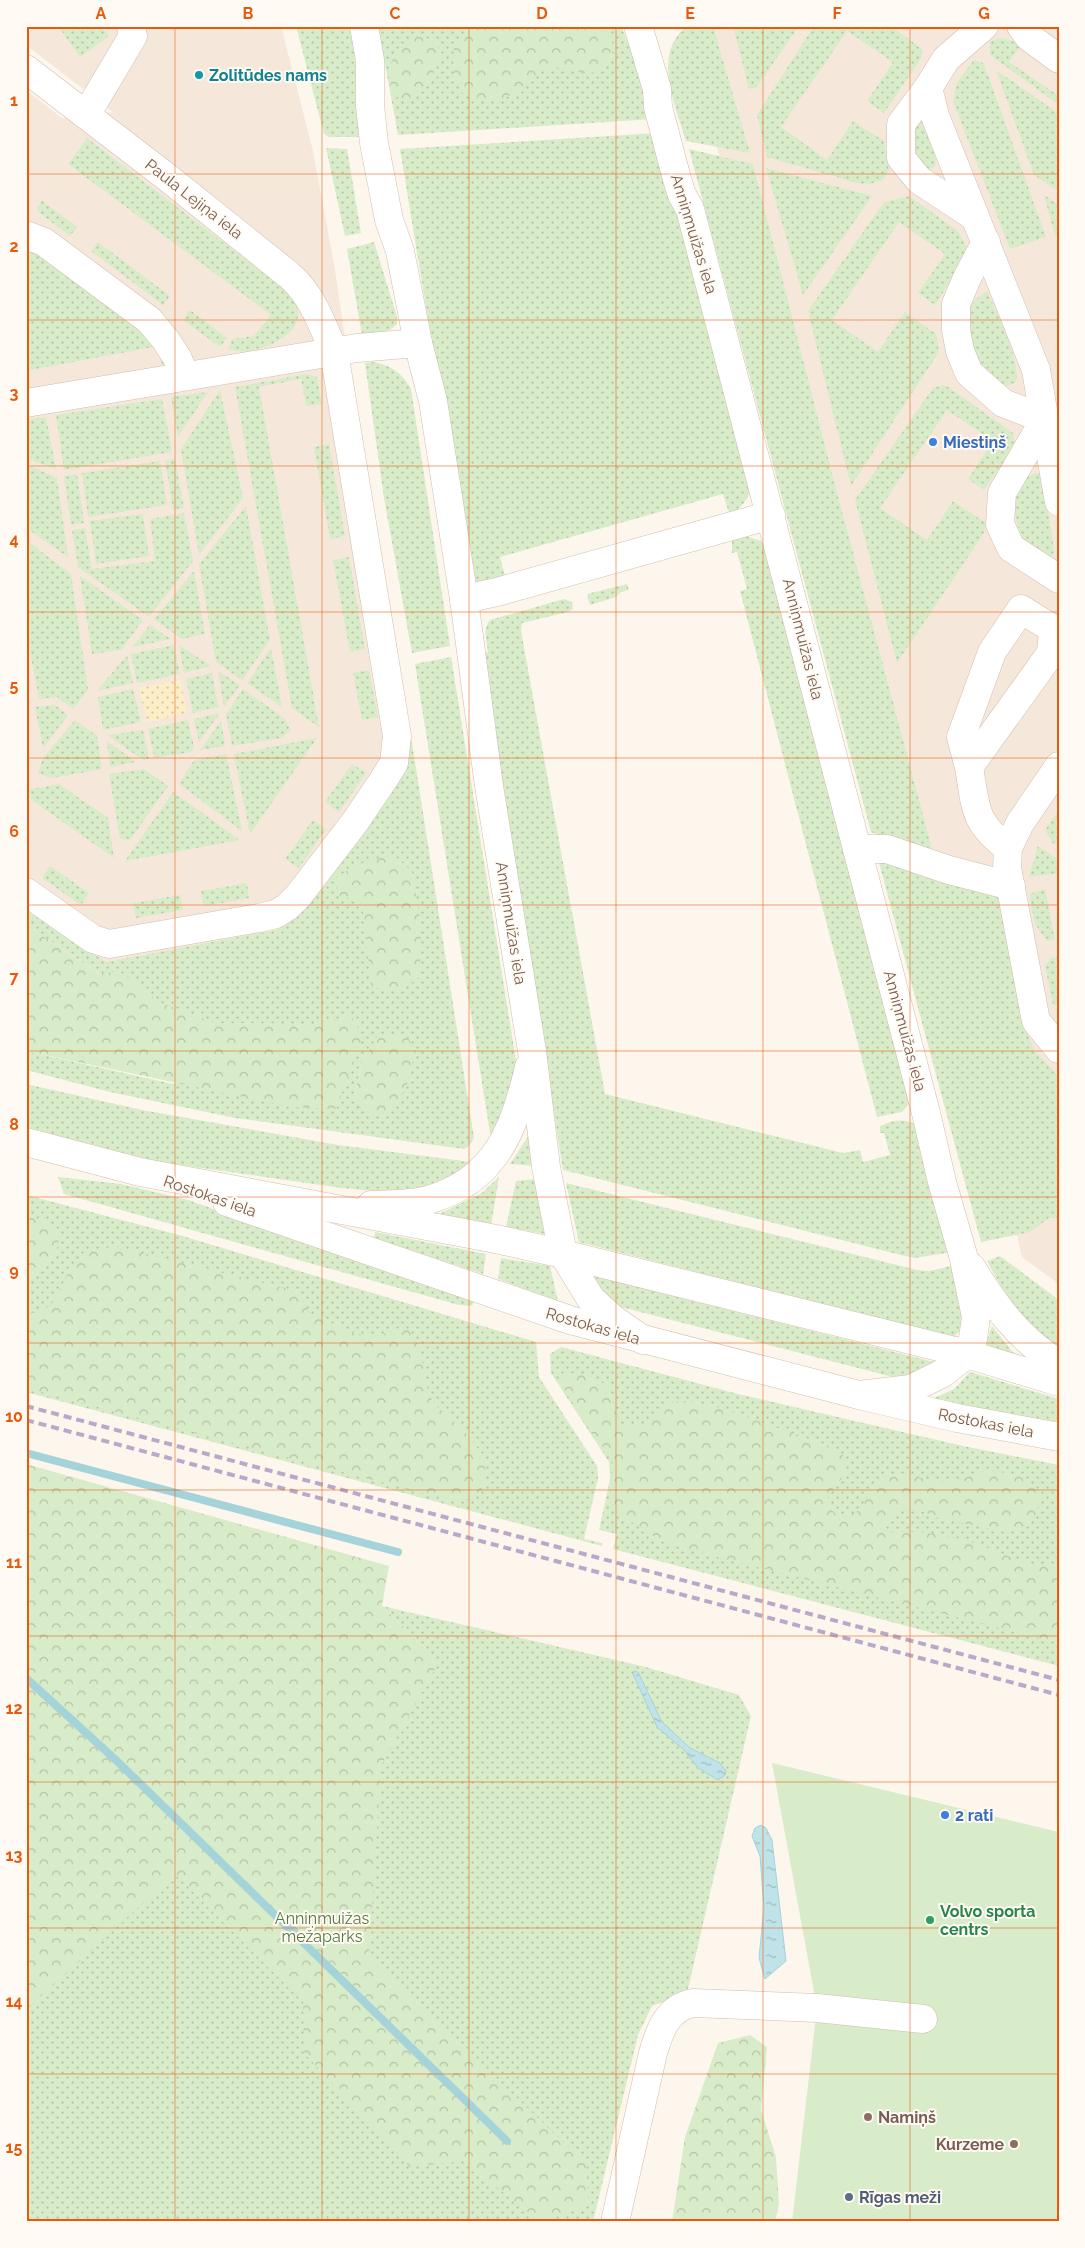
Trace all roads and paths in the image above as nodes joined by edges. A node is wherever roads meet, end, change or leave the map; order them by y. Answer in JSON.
{"nodes":[{"id":1,"x":131,"y":26,"type":"edge"},
{"id":2,"x":364,"y":26,"type":"edge"},
{"id":3,"x":638,"y":26,"type":"edge"},
{"id":4,"x":984,"y":26,"type":"edge"},
{"id":5,"x":1021,"y":26,"type":"edge"},
{"id":6,"x":1059,"y":59,"type":"edge"},
{"id":7,"x":26,"y":69,"type":"edge"},
{"id":8,"x":928,"y":88,"type":"junction"},
{"id":9,"x":86,"y":115,"type":"junction"},
{"id":10,"x":975,"y":217,"type":"junction"},
{"id":11,"x":26,"y":235,"type":"edge"},
{"id":12,"x":986,"y":242,"type":"junction"},
{"id":13,"x":418,"y":343,"type":"junction"},
{"id":14,"x":334,"y":352,"type":"junction"},
{"id":15,"x":1047,"y":375,"type":"edge"},
{"id":16,"x":185,"y":376,"type":"junction"},
{"id":17,"x":26,"y":403,"type":"edge"},
{"id":18,"x":1045,"y":419,"type":"junction"},
{"id":19,"x":1059,"y":502,"type":"edge"},
{"id":20,"x":771,"y":515,"type":"junction"},
{"id":21,"x":1059,"y":579,"type":"edge"},
{"id":22,"x":464,"y":599,"type":"junction"},
{"id":23,"x":1059,"y":766,"type":"edge"},
{"id":24,"x":969,"y":767,"type":"junction"},
{"id":25,"x":1008,"y":848,"type":"junction"},
{"id":26,"x":857,"y":849,"type":"junction"},
{"id":27,"x":1011,"y":886,"type":"junction"},
{"id":28,"x":26,"y":892,"type":"edge"},
{"id":29,"x":1059,"y":1049,"type":"edge"},
{"id":30,"x":532,"y":1051,"type":"junction"},
{"id":31,"x":26,"y":1142,"type":"edge"},
{"id":32,"x":140,"y":1172,"type":"junction"},
{"id":33,"x":336,"y":1208,"type":"junction"},
{"id":34,"x":563,"y":1254,"type":"junction"},
{"id":35,"x":963,"y":1255,"type":"junction"},
{"id":36,"x":643,"y":1340,"type":"junction"},
{"id":37,"x":967,"y":1354,"type":"junction"},
{"id":38,"x":1059,"y":1364,"type":"edge"},
{"id":39,"x":1059,"y":1382,"type":"edge"},
{"id":40,"x":859,"y":1395,"type":"junction"},
{"id":41,"x":1059,"y":1437,"type":"edge"},
{"id":42,"x":923,"y":2019,"type":"dead end"},
{"id":43,"x":615,"y":2222,"type":"edge"}],
"edges":[{"from":1,"to":9,"type":"street"},
{"from":2,"to":13,"type":"street","name":"Anniņmuižas iela"},
{"from":3,"to":20,"type":"street","name":"Anniņmuižas iela"},
{"from":4,"to":8,"type":"street"},
{"from":5,"to":6,"type":"street"},
{"from":7,"to":9,"type":"street","name":"Paula Lejiņa iela"},
{"from":8,"to":10,"type":"street"},
{"from":8,"to":10,"type":"street"},
{"from":9,"to":14,"type":"street","name":"Paula Lejiņa iela"},
{"from":10,"to":12,"type":"street"},
{"from":11,"to":16,"type":"street"},
{"from":12,"to":15,"type":"street"},
{"from":12,"to":18,"type":"street"},
{"from":13,"to":14,"type":"street"},
{"from":13,"to":22,"type":"street","name":"Anniņmuižas iela"},
{"from":14,"to":16,"type":"street"},
{"from":14,"to":28,"type":"street","name":"Paula Lejiņa iela"},
{"from":15,"to":18,"type":"street"},
{"from":16,"to":17,"type":"street"},
{"from":18,"to":19,"type":"street"},
{"from":18,"to":21,"type":"street"},
{"from":20,"to":22,"type":"street"},
{"from":20,"to":26,"type":"street","name":"Anniņmuižas iela"},
{"from":22,"to":30,"type":"street","name":"Anniņmuižas iela"},
{"from":23,"to":25,"type":"street"},
{"from":24,"to":24,"type":"street"},
{"from":24,"to":25,"type":"street"},
{"from":25,"to":27,"type":"street"},
{"from":26,"to":27,"type":"street"},
{"from":26,"to":35,"type":"street","name":"Anniņmuižas iela"},
{"from":27,"to":29,"type":"street"},
{"from":30,"to":33,"type":"street","name":"Anniņmuižas iela"},
{"from":30,"to":34,"type":"street","name":"Anniņmuižas iela"},
{"from":31,"to":32,"type":"street","name":"Rostokas iela"},
{"from":32,"to":33,"type":"street","name":"Rostokas iela"},
{"from":32,"to":36,"type":"street","name":"Rostokas iela"},
{"from":33,"to":34,"type":"street","name":"Rostokas iela"},
{"from":34,"to":36,"type":"street","name":"Anniņmuižas iela"},
{"from":34,"to":37,"type":"street","name":"Rostokas iela"},
{"from":35,"to":37,"type":"street","name":"Anniņmuižas iela"},
{"from":35,"to":38,"type":"street","name":"Anniņmuižas iela"},
{"from":36,"to":40,"type":"street","name":"Rostokas iela"},
{"from":37,"to":39,"type":"street","name":"Rostokas iela"},
{"from":37,"to":40,"type":"street"},
{"from":40,"to":41,"type":"street","name":"Rostokas iela"},
{"from":42,"to":43,"type":"street"}]}
